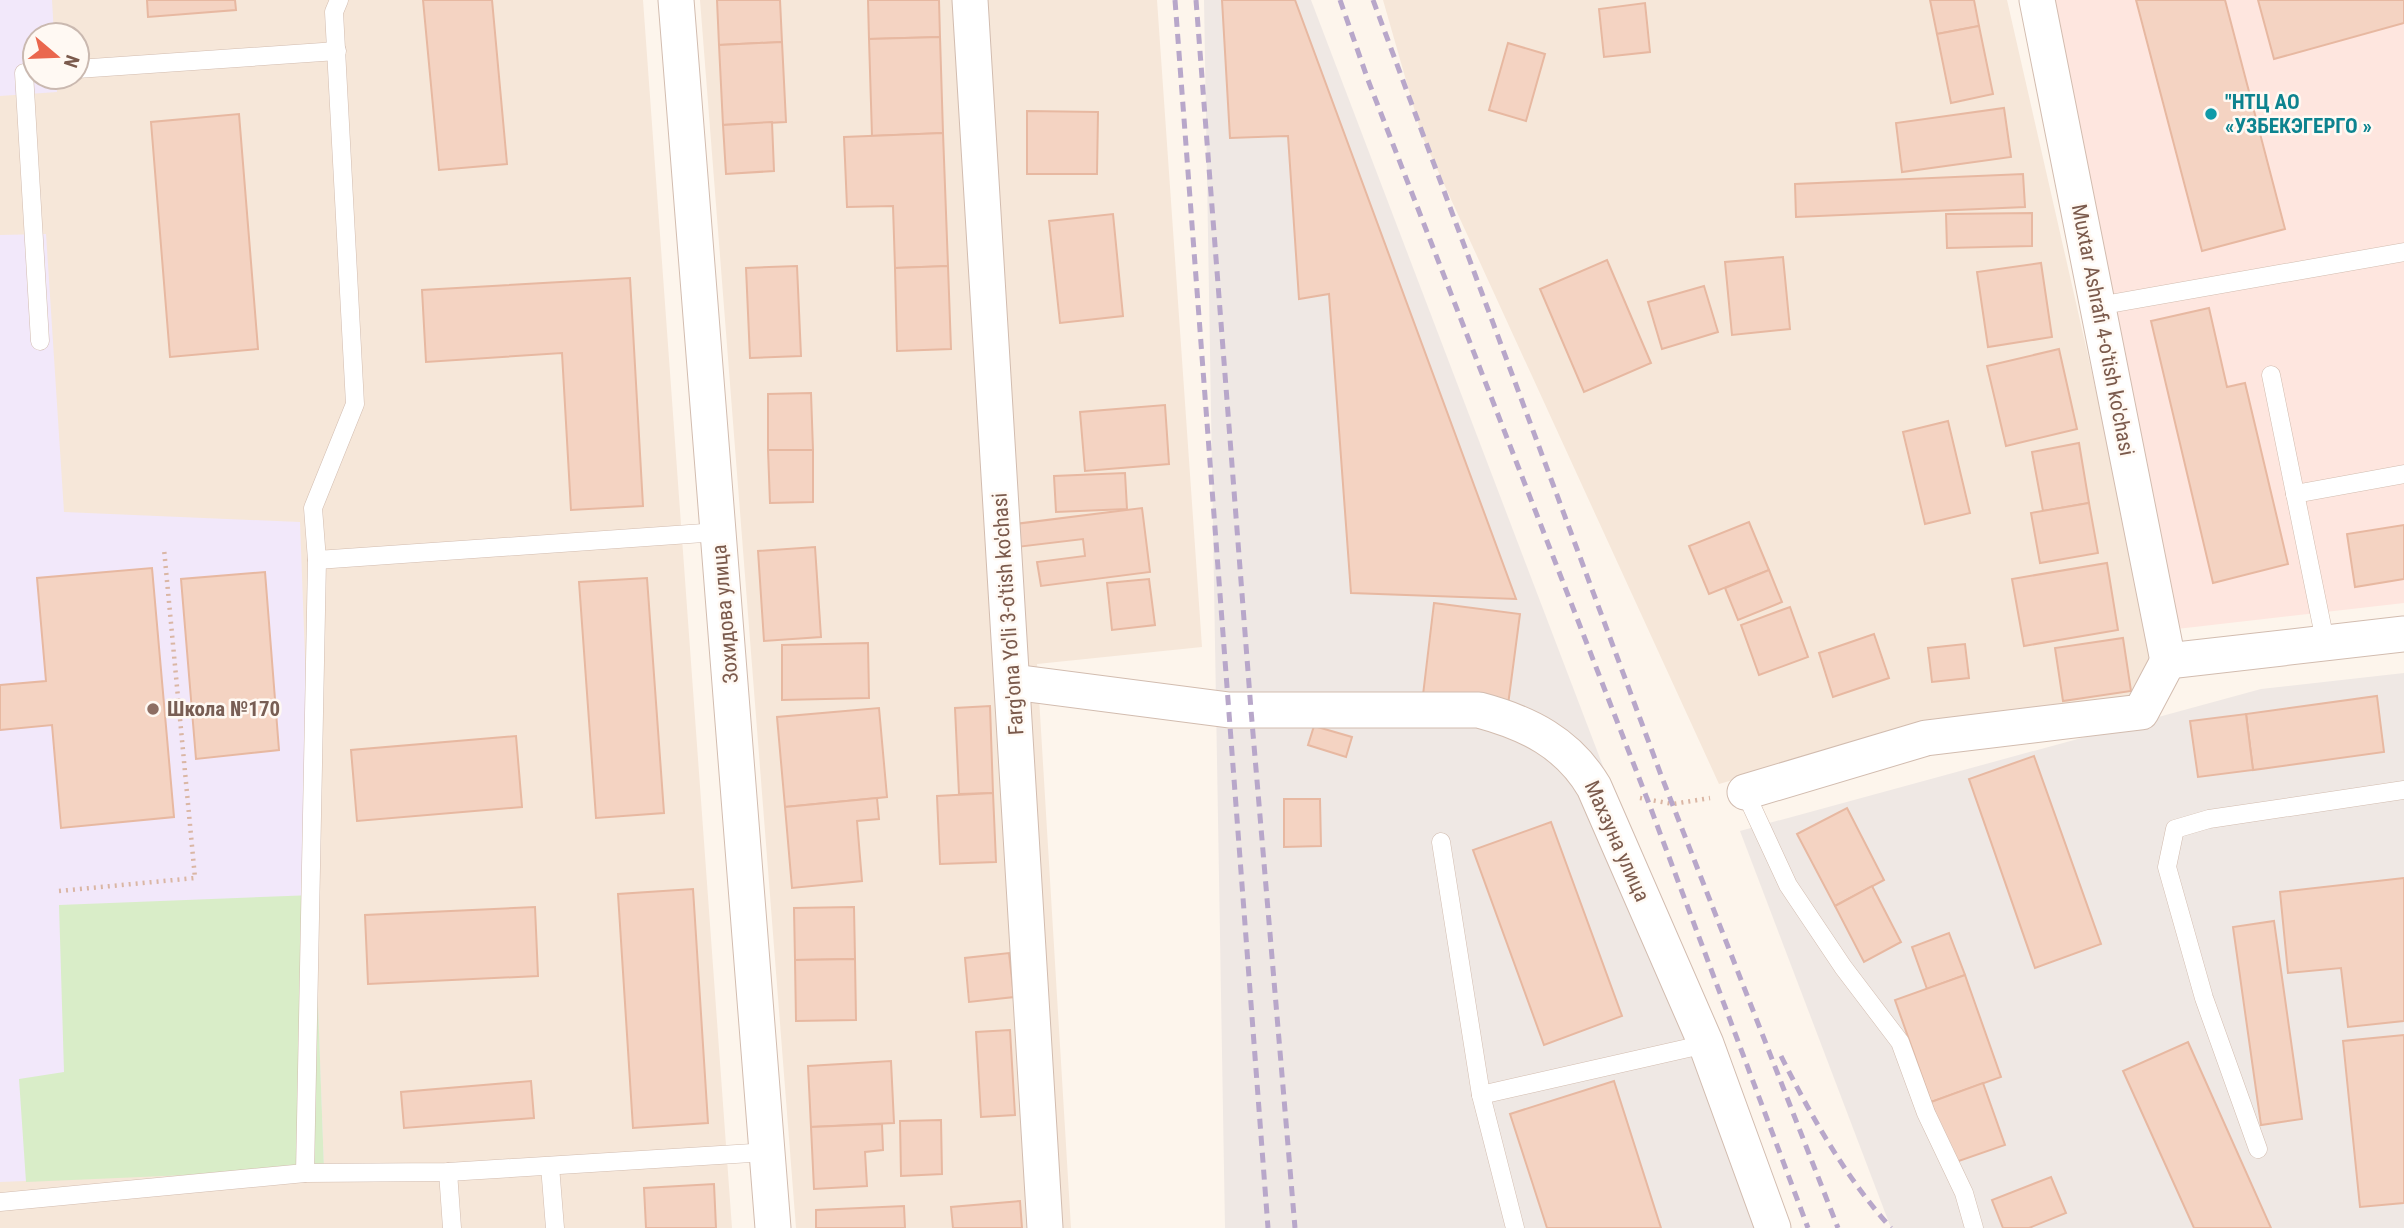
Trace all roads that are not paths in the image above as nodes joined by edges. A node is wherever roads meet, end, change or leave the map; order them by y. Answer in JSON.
{"nodes":[{"id":1,"x":339,"y":0,"type":"edge"},
{"id":2,"x":676,"y":0,"type":"edge"},
{"id":3,"x":970,"y":0,"type":"edge"},
{"id":4,"x":2037,"y":0,"type":"edge"},
{"id":5,"x":337,"y":51,"type":"junction"},
{"id":6,"x":91,"y":68,"type":"edge"},
{"id":7,"x":25,"y":91,"type":"edge"},
{"id":8,"x":2404,"y":252,"type":"edge"},
{"id":9,"x":2098,"y":306,"type":"junction"},
{"id":10,"x":40,"y":341,"type":"dead end"},
{"id":11,"x":2271,"y":374,"type":"dead end"},
{"id":12,"x":2404,"y":474,"type":"edge"},
{"id":13,"x":2295,"y":494,"type":"junction"},
{"id":14,"x":718,"y":532,"type":"junction"},
{"id":15,"x":317,"y":560,"type":"junction"},
{"id":16,"x":2323,"y":631,"type":"dead end"},
{"id":17,"x":2404,"y":634,"type":"edge"},
{"id":18,"x":2168,"y":661,"type":"junction"},
{"id":19,"x":1013,"y":682,"type":"junction"},
{"id":20,"x":2404,"y":790,"type":"edge"},
{"id":21,"x":1745,"y":792,"type":"joint"},
{"id":22,"x":1441,"y":842,"type":"dead end"},
{"id":23,"x":1706,"y":1044,"type":"junction"},
{"id":24,"x":1481,"y":1095,"type":"junction"},
{"id":25,"x":2258,"y":1149,"type":"dead end"},
{"id":26,"x":767,"y":1153,"type":"junction"},
{"id":27,"x":550,"y":1166,"type":"junction"},
{"id":28,"x":447,"y":1172,"type":"junction"},
{"id":29,"x":305,"y":1173,"type":"junction"},
{"id":30,"x":0,"y":1202,"type":"edge"},
{"id":31,"x":452,"y":1228,"type":"edge"},
{"id":32,"x":555,"y":1228,"type":"edge"},
{"id":33,"x":773,"y":1228,"type":"edge"},
{"id":34,"x":1045,"y":1228,"type":"edge"},
{"id":35,"x":1515,"y":1228,"type":"edge"},
{"id":36,"x":1773,"y":1228,"type":"edge"},
{"id":37,"x":1974,"y":1228,"type":"edge"}],
"edges":[{"from":1,"to":5,"type":"lane"},
{"from":2,"to":14,"type":"street","name":"Зохидова улица"},
{"from":3,"to":19,"type":"street","name":"Farg'ona Yo'li 3-o'tish ko'chasi"},
{"from":4,"to":9,"type":"street","name":"Muxtar Ashrafi 4-o'tish ko'chasi"},
{"from":5,"to":6,"type":"lane"},
{"from":5,"to":15,"type":"lane"},
{"from":7,"to":10,"type":"lane"},
{"from":8,"to":9,"type":"lane"},
{"from":9,"to":18,"type":"street","name":"Muxtar Ashrafi 4-o'tish ko'chasi"},
{"from":11,"to":13,"type":"lane"},
{"from":12,"to":13,"type":"lane"},
{"from":13,"to":16,"type":"lane"},
{"from":14,"to":15,"type":"lane"},
{"from":14,"to":26,"type":"street","name":"Зохидова улица"},
{"from":15,"to":29,"type":"lane"},
{"from":17,"to":18,"type":"street"},
{"from":18,"to":21,"type":"street"},
{"from":19,"to":23,"type":"street","name":"Махзуна улица"},
{"from":19,"to":34,"type":"street","name":"Farg'ona Yo'li 3-o'tish ko'chasi"},
{"from":20,"to":25,"type":"lane"},
{"from":21,"to":37,"type":"lane"},
{"from":22,"to":24,"type":"lane"},
{"from":23,"to":24,"type":"lane"},
{"from":23,"to":36,"type":"street","name":"Махзуна улица"},
{"from":24,"to":35,"type":"lane"},
{"from":26,"to":27,"type":"lane"},
{"from":26,"to":33,"type":"street","name":"Зохидова улица"},
{"from":27,"to":28,"type":"lane"},
{"from":27,"to":32,"type":"lane"},
{"from":28,"to":29,"type":"lane"},
{"from":28,"to":31,"type":"lane"},
{"from":29,"to":30,"type":"lane"}]}
